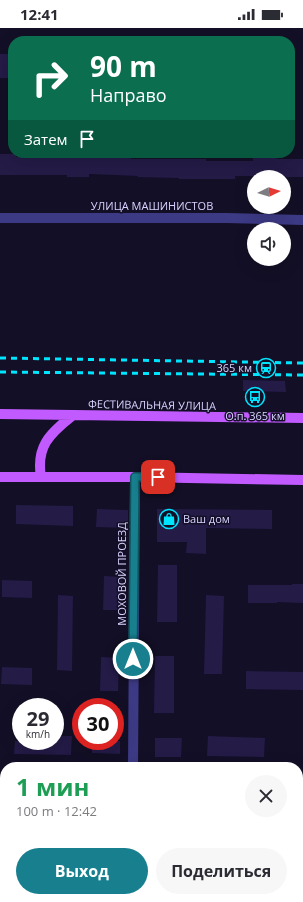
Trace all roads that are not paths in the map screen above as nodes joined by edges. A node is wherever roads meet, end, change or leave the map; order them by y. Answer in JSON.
{"nodes":[{"id":1,"x":0,"y":218,"type":"edge"},
{"id":2,"x":303,"y":220,"type":"edge"},
{"id":3,"x":0,"y":414,"type":"edge"},
{"id":4,"x":72,"y":416,"type":"junction"},
{"id":5,"x":303,"y":418,"type":"edge"},
{"id":6,"x":0,"y":477,"type":"edge"},
{"id":7,"x":41,"y":477,"type":"junction"},
{"id":8,"x":135,"y":477,"type":"junction"},
{"id":9,"x":303,"y":480,"type":"edge"},
{"id":10,"x":133,"y":762,"type":"edge"}],
"edges":[{"from":1,"to":2,"type":"street","name":"УЛИЦА МАШИНИСТОВ"},
{"from":3,"to":4,"type":"main road","name":"ФЕСТИВАЛЬНАЯ УЛИЦА"},
{"from":4,"to":5,"type":"main road","name":"ФЕСТИВАЛЬНАЯ УЛИЦА"},
{"from":4,"to":7,"type":"main road"},
{"from":6,"to":7,"type":"main road"},
{"from":7,"to":8,"type":"main road"},
{"from":8,"to":9,"type":"main road"},
{"from":8,"to":10,"type":"street","name":"МОХОВОЙ ПРОЕЗД"}]}
